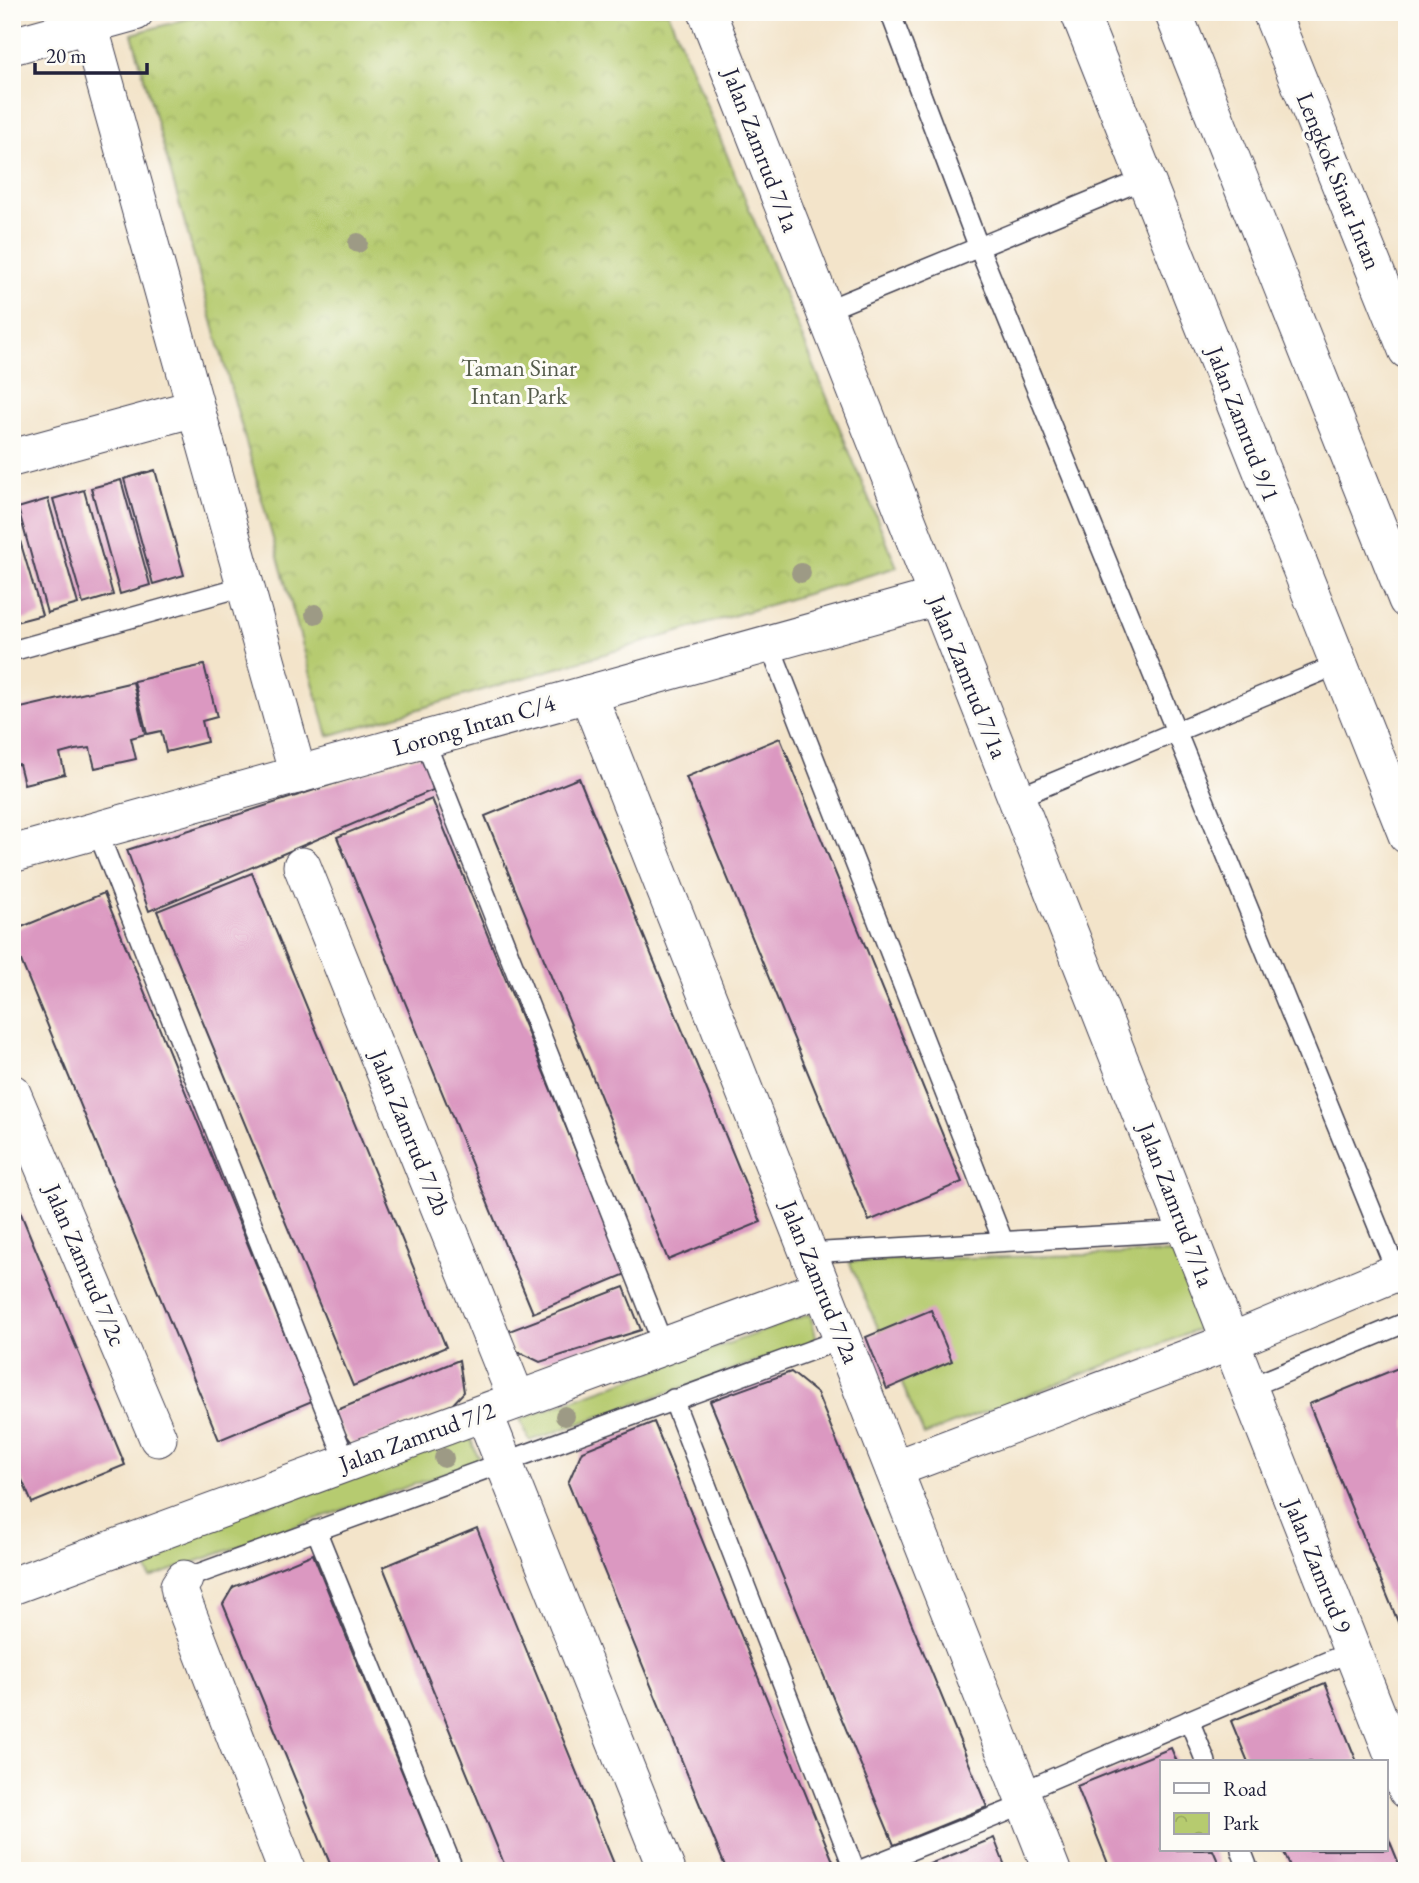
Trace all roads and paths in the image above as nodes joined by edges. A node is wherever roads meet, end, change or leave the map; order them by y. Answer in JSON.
{"nodes":[{"id":1,"x":135,"y":12,"type":"edge"},
{"id":2,"x":707,"y":12,"type":"edge"},
{"id":3,"x":890,"y":12,"type":"edge"},
{"id":4,"x":1079,"y":12,"type":"edge"},
{"id":5,"x":1173,"y":12,"type":"edge"},
{"id":6,"x":1271,"y":12,"type":"edge"},
{"id":7,"x":89,"y":25,"type":"junction"},
{"id":8,"x":12,"y":46,"type":"edge"},
{"id":9,"x":1147,"y":178,"type":"junction"},
{"id":10,"x":979,"y":248,"type":"junction"},
{"id":11,"x":824,"y":311,"type":"junction"},
{"id":12,"x":1407,"y":351,"type":"edge"},
{"id":13,"x":195,"y":408,"type":"junction"},
{"id":14,"x":12,"y":458,"type":"edge"},
{"id":15,"x":245,"y":586,"type":"junction"},
{"id":16,"x":937,"y":597,"type":"junction"},
{"id":17,"x":1407,"y":600,"type":"edge"},
{"id":18,"x":769,"y":643,"type":"junction"},
{"id":19,"x":12,"y":651,"type":"edge"},
{"id":20,"x":1337,"y":665,"type":"junction"},
{"id":21,"x":587,"y":694,"type":"junction"},
{"id":22,"x":1175,"y":733,"type":"junction"},
{"id":23,"x":424,"y":739,"type":"junction"},
{"id":24,"x":298,"y":775,"type":"junction"},
{"id":25,"x":1016,"y":798,"type":"junction"},
{"id":26,"x":97,"y":830,"type":"junction"},
{"id":27,"x":1407,"y":835,"type":"edge"},
{"id":28,"x":12,"y":854,"type":"edge"},
{"id":29,"x":303,"y":866,"type":"dead end"},
{"id":30,"x":12,"y":1093,"type":"edge"},
{"id":31,"x":1186,"y":1231,"type":"junction"},
{"id":32,"x":1003,"y":1241,"type":"junction"},
{"id":33,"x":808,"y":1253,"type":"junction"},
{"id":34,"x":1402,"y":1270,"type":"edge"},
{"id":35,"x":822,"y":1288,"type":"junction"},
{"id":36,"x":1407,"y":1322,"type":"edge"},
{"id":37,"x":842,"y":1339,"type":"junction"},
{"id":38,"x":1230,"y":1342,"type":"junction"},
{"id":39,"x":664,"y":1347,"type":"junction"},
{"id":40,"x":1248,"y":1388,"type":"junction"},
{"id":41,"x":673,"y":1399,"type":"junction"},
{"id":42,"x":501,"y":1407,"type":"junction"},
{"id":43,"x":158,"y":1438,"type":"dead end"},
{"id":44,"x":503,"y":1461,"type":"junction"},
{"id":45,"x":346,"y":1462,"type":"junction"},
{"id":46,"x":894,"y":1469,"type":"junction"},
{"id":47,"x":316,"y":1530,"type":"junction"},
{"id":48,"x":184,"y":1579,"type":"joint"},
{"id":49,"x":12,"y":1586,"type":"edge"},
{"id":50,"x":1352,"y":1651,"type":"junction"},
{"id":51,"x":1189,"y":1720,"type":"junction"},
{"id":52,"x":1205,"y":1760,"type":"edge"},
{"id":53,"x":1402,"y":1766,"type":"edge"},
{"id":54,"x":1023,"y":1798,"type":"junction"},
{"id":55,"x":1242,"y":1852,"type":"edge"},
{"id":56,"x":287,"y":1871,"type":"edge"},
{"id":57,"x":454,"y":1871,"type":"edge"},
{"id":58,"x":667,"y":1871,"type":"edge"},
{"id":59,"x":856,"y":1871,"type":"edge"},
{"id":60,"x":1052,"y":1871,"type":"edge"},
{"id":61,"x":1249,"y":1871,"type":"edge"}],
"edges":[{"from":1,"to":7,"type":"street"},
{"from":2,"to":11,"type":"street","name":"Jalan Zamrud 7/1a"},
{"from":3,"to":10,"type":"lane"},
{"from":4,"to":9,"type":"street","name":"Jalan Zamrud 9/1"},
{"from":5,"to":17,"type":"street"},
{"from":6,"to":12,"type":"street","name":"Lengkok Sinar Intan"},
{"from":7,"to":8,"type":"street"},
{"from":7,"to":13,"type":"street"},
{"from":9,"to":10,"type":"lane"},
{"from":9,"to":20,"type":"street","name":"Jalan Zamrud 9/1"},
{"from":10,"to":11,"type":"lane"},
{"from":10,"to":22,"type":"lane"},
{"from":11,"to":16,"type":"street","name":"Jalan Zamrud 7/1a"},
{"from":13,"to":14,"type":"street"},
{"from":13,"to":15,"type":"street"},
{"from":15,"to":19,"type":"lane"},
{"from":15,"to":24,"type":"street"},
{"from":16,"to":18,"type":"street","name":"Lorong Intan C/4"},
{"from":16,"to":25,"type":"street","name":"Jalan Zamrud 7/1a"},
{"from":18,"to":21,"type":"street","name":"Lorong Intan C/4"},
{"from":18,"to":32,"type":"lane"},
{"from":20,"to":22,"type":"lane"},
{"from":20,"to":27,"type":"street","name":"Jalan Zamrud 9/1"},
{"from":21,"to":23,"type":"street","name":"Lorong Intan C/4"},
{"from":21,"to":33,"type":"street","name":"Jalan Zamrud 7/2a"},
{"from":22,"to":25,"type":"lane"},
{"from":22,"to":34,"type":"lane"},
{"from":23,"to":24,"type":"street","name":"Lorong Intan C/4"},
{"from":23,"to":39,"type":"lane"},
{"from":24,"to":26,"type":"street","name":"Lorong Intan C/4"},
{"from":25,"to":31,"type":"street","name":"Jalan Zamrud 7/1a"},
{"from":26,"to":28,"type":"street","name":"Lorong Intan C/4"},
{"from":26,"to":45,"type":"lane"},
{"from":29,"to":42,"type":"street","name":"Jalan Zamrud 7/2b"},
{"from":30,"to":43,"type":"street","name":"Jalan Zamrud 7/2c"},
{"from":31,"to":32,"type":"lane"},
{"from":31,"to":38,"type":"street","name":"Jalan Zamrud 7/1a"},
{"from":32,"to":33,"type":"lane"},
{"from":33,"to":35,"type":"street","name":"Jalan Zamrud 7/2a"},
{"from":34,"to":38,"type":"street"},
{"from":35,"to":37,"type":"street","name":"Jalan Zamrud 7/2a"},
{"from":35,"to":39,"type":"street","name":"Jalan Zamrud 7/2"},
{"from":36,"to":40,"type":"lane"},
{"from":37,"to":41,"type":"lane"},
{"from":37,"to":46,"type":"street","name":"Jalan Zamrud 7/2a"},
{"from":38,"to":40,"type":"street","name":"Jalan Zamrud 9"},
{"from":38,"to":46,"type":"street"},
{"from":39,"to":42,"type":"street","name":"Jalan Zamrud 7/2"},
{"from":40,"to":50,"type":"street","name":"Jalan Zamrud 9"},
{"from":41,"to":44,"type":"lane"},
{"from":41,"to":59,"type":"lane"},
{"from":42,"to":44,"type":"street","name":"Jalan Zamrud 7/2b"},
{"from":42,"to":45,"type":"street","name":"Jalan Zamrud 7/2"},
{"from":44,"to":47,"type":"lane"},
{"from":44,"to":58,"type":"street","name":"Jalan Zamrud 7/2b"},
{"from":45,"to":49,"type":"street","name":"Jalan Zamrud 7/2"},
{"from":46,"to":54,"type":"street","name":"Jalan Zamrud 7/2a"},
{"from":47,"to":48,"type":"lane"},
{"from":47,"to":57,"type":"lane"},
{"from":48,"to":56,"type":"street"},
{"from":50,"to":51,"type":"lane"},
{"from":50,"to":53,"type":"street","name":"Jalan Zamrud 9"},
{"from":51,"to":52,"type":"lane"},
{"from":51,"to":54,"type":"lane"},
{"from":54,"to":59,"type":"lane"},
{"from":54,"to":60,"type":"street","name":"Jalan Zamrud 7/2a"},
{"from":55,"to":61,"type":"lane"}]}
